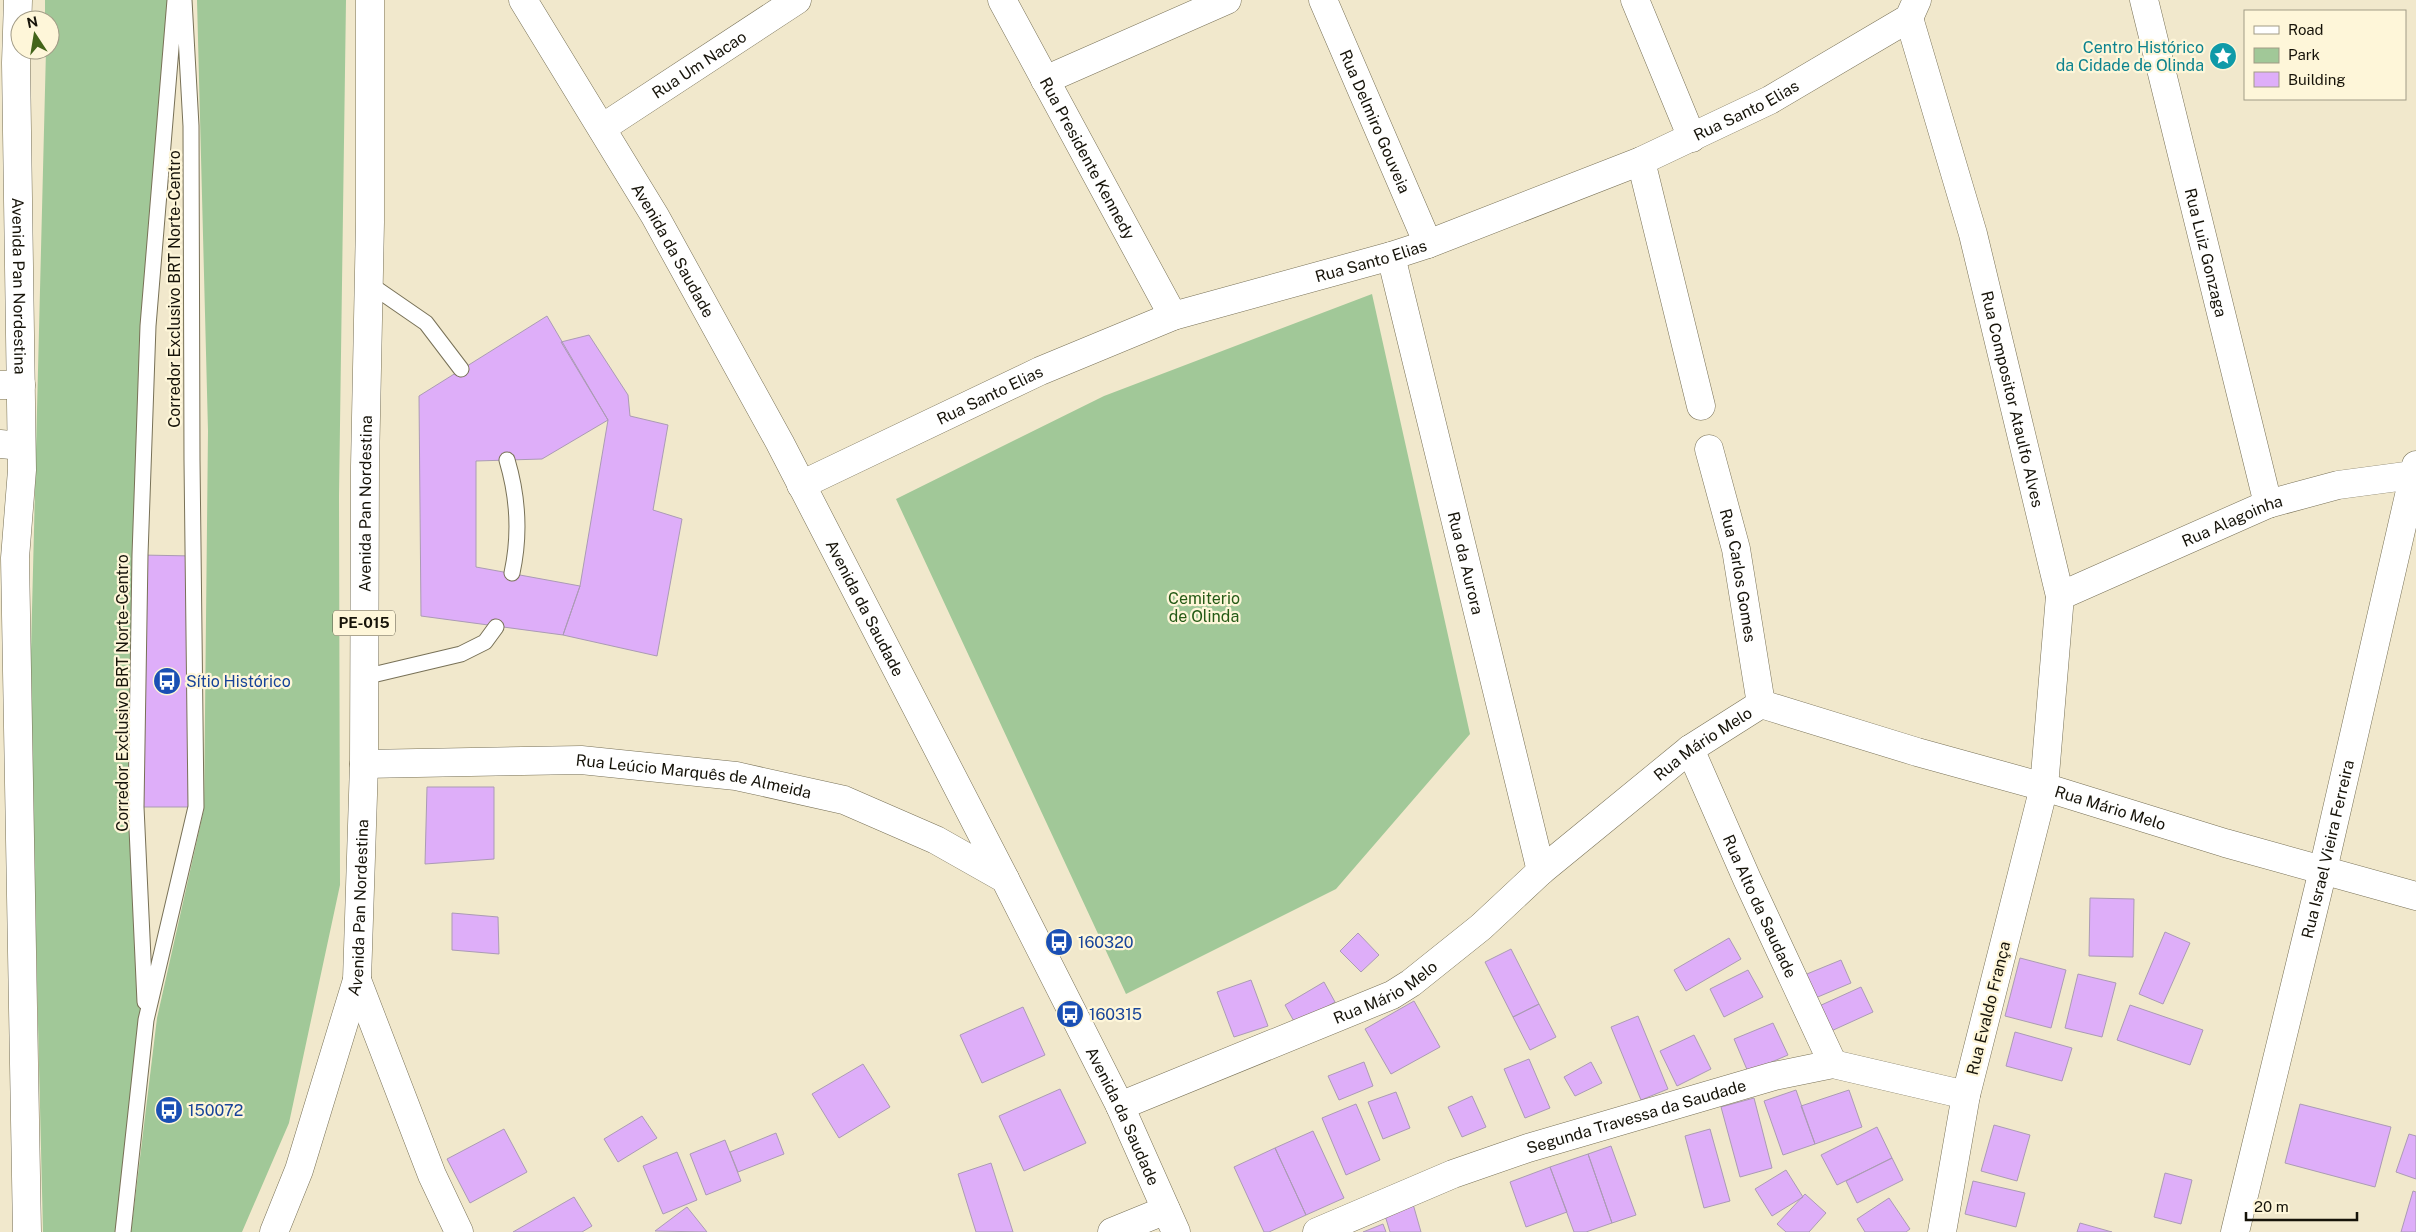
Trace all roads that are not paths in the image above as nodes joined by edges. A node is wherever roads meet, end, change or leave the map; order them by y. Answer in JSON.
{"nodes":[{"id":1,"x":18,"y":0,"type":"edge"},
{"id":2,"x":175,"y":0,"type":"edge"},
{"id":3,"x":184,"y":0,"type":"edge"},
{"id":4,"x":370,"y":0,"type":"edge"},
{"id":5,"x":523,"y":0,"type":"edge"},
{"id":6,"x":797,"y":0,"type":"edge"},
{"id":7,"x":1002,"y":0,"type":"edge"},
{"id":8,"x":1227,"y":0,"type":"edge"},
{"id":9,"x":1323,"y":0,"type":"edge"},
{"id":10,"x":1635,"y":0,"type":"edge"},
{"id":11,"x":2144,"y":0,"type":"edge"},
{"id":12,"x":1913,"y":9,"type":"edge"},
{"id":13,"x":8,"y":62,"type":"edge"},
{"id":14,"x":1045,"y":80,"type":"junction"},
{"id":15,"x":602,"y":128,"type":"junction"},
{"id":16,"x":1692,"y":138,"type":"junction"},
{"id":17,"x":1641,"y":161,"type":"junction"},
{"id":18,"x":1428,"y":244,"type":"junction"},
{"id":19,"x":1391,"y":256,"type":"junction"},
{"id":20,"x":368,"y":283,"type":"junction"},
{"id":21,"x":1172,"y":316,"type":"junction"},
{"id":22,"x":461,"y":369,"type":"dead end"},
{"id":23,"x":10,"y":385,"type":"edge"},
{"id":24,"x":1701,"y":406,"type":"dead end"},
{"id":25,"x":11,"y":445,"type":"edge"},
{"id":26,"x":1710,"y":449,"type":"dead end"},
{"id":27,"x":507,"y":460,"type":"dead end"},
{"id":28,"x":2415,"y":470,"type":"edge"},
{"id":29,"x":801,"y":485,"type":"junction"},
{"id":30,"x":2268,"y":504,"type":"junction"},
{"id":31,"x":512,"y":573,"type":"dead end"},
{"id":32,"x":2060,"y":596,"type":"junction"},
{"id":33,"x":496,"y":627,"type":"dead end"},
{"id":34,"x":364,"y":677,"type":"junction"},
{"id":35,"x":1761,"y":704,"type":"junction"},
{"id":36,"x":1690,"y":749,"type":"junction"},
{"id":37,"x":364,"y":764,"type":"junction"},
{"id":38,"x":2044,"y":787,"type":"junction"},
{"id":39,"x":2322,"y":870,"type":"junction"},
{"id":40,"x":1541,"y":872,"type":"junction"},
{"id":41,"x":1005,"y":879,"type":"junction"},
{"id":42,"x":2416,"y":896,"type":"edge"},
{"id":43,"x":356,"y":980,"type":"junction"},
{"id":44,"x":146,"y":1020,"type":"junction"},
{"id":45,"x":1833,"y":1064,"type":"junction"},
{"id":46,"x":1966,"y":1096,"type":"junction"},
{"id":47,"x":1120,"y":1106,"type":"junction"},
{"id":48,"x":1171,"y":1221,"type":"edge"},
{"id":49,"x":27,"y":1232,"type":"edge"},
{"id":50,"x":123,"y":1232,"type":"edge"},
{"id":51,"x":274,"y":1232,"type":"edge"},
{"id":52,"x":459,"y":1232,"type":"edge"},
{"id":53,"x":1112,"y":1232,"type":"edge"},
{"id":54,"x":1317,"y":1232,"type":"edge"},
{"id":55,"x":1942,"y":1232,"type":"edge"},
{"id":56,"x":2234,"y":1232,"type":"edge"}],
"edges":[{"from":1,"to":13,"type":"main road","name":"Avenida Pan Nordestina"},
{"from":2,"to":44,"type":"lane","name":"Corredor Exclusivo BRT Norte-Centro"},
{"from":3,"to":44,"type":"lane","name":"Corredor Exclusivo BRT Norte-Centro"},
{"from":4,"to":20,"type":"main road","name":"Avenida Pan Nordestina","number":"PE-015"},
{"from":5,"to":15,"type":"main road","name":"Avenida da Saudade"},
{"from":6,"to":15,"type":"main road","name":"Rua Um Nacao"},
{"from":7,"to":14,"type":"main road","name":"Rua Presidente Kennedy"},
{"from":8,"to":14,"type":"main road"},
{"from":9,"to":18,"type":"main road","name":"Rua Delmiro Gouveia"},
{"from":10,"to":16,"type":"main road"},
{"from":11,"to":30,"type":"main road","name":"Rua Luiz Gonzaga"},
{"from":12,"to":16,"type":"main road","name":"Rua Santo Elias"},
{"from":12,"to":32,"type":"main road","name":"Rua Compositor Ataulfo Alves"},
{"from":13,"to":23,"type":"main road","name":"Avenida Pan Nordestina"},
{"from":14,"to":21,"type":"main road","name":"Rua Presidente Kennedy"},
{"from":15,"to":29,"type":"main road","name":"Avenida da Saudade"},
{"from":16,"to":17,"type":"main road","name":"Rua Santo Elias"},
{"from":17,"to":18,"type":"main road","name":"Rua Santo Elias"},
{"from":17,"to":24,"type":"main road"},
{"from":18,"to":19,"type":"main road","name":"Rua Santo Elias"},
{"from":19,"to":21,"type":"main road","name":"Rua Santo Elias"},
{"from":19,"to":40,"type":"main road","name":"Rua da Aurora"},
{"from":20,"to":22,"type":"lane"},
{"from":20,"to":34,"type":"main road","name":"Avenida Pan Nordestina","number":"PE-015"},
{"from":21,"to":29,"type":"main road","name":"Rua Santo Elias"},
{"from":23,"to":25,"type":"main road","name":"Avenida Pan Nordestina"},
{"from":25,"to":49,"type":"main road","name":"Avenida Pan Nordestina"},
{"from":26,"to":35,"type":"main road","name":"Rua Carlos Gomes"},
{"from":27,"to":31,"type":"lane"},
{"from":28,"to":30,"type":"main road","name":"Rua Alagoinha"},
{"from":28,"to":39,"type":"main road","name":"Rua Israel Vieira Ferreira"},
{"from":29,"to":41,"type":"main road","name":"Avenida da Saudade"},
{"from":30,"to":32,"type":"main road","name":"Rua Alagoinha"},
{"from":32,"to":38,"type":"main road","name":"Rua Compositor Ataulfo Alves"},
{"from":33,"to":34,"type":"lane"},
{"from":34,"to":37,"type":"main road","name":"Avenida Pan Nordestina","number":"PE-015"},
{"from":35,"to":36,"type":"main road","name":"Rua Mário Melo"},
{"from":35,"to":38,"type":"main road","name":"Rua Mário Melo"},
{"from":36,"to":40,"type":"main road","name":"Rua Mário Melo"},
{"from":36,"to":45,"type":"main road","name":"Rua Alto da Saudade"},
{"from":37,"to":41,"type":"main road","name":"Rua Leúcio Marquês de Almeida"},
{"from":37,"to":43,"type":"main road","name":"Avenida Pan Nordestina","number":"PE-015"},
{"from":38,"to":39,"type":"main road","name":"Rua Mário Melo"},
{"from":38,"to":46,"type":"main road","name":"Rua Evaldo França"},
{"from":39,"to":42,"type":"main road","name":"Rua Mário Melo"},
{"from":39,"to":56,"type":"main road","name":"Rua Israel Vieira Ferreira"},
{"from":40,"to":47,"type":"main road","name":"Rua Mário Melo"},
{"from":41,"to":47,"type":"main road","name":"Avenida da Saudade"},
{"from":43,"to":51,"type":"main road","name":"Avenida Pan Nordestina","number":"PE-015"},
{"from":43,"to":52,"type":"main road"},
{"from":44,"to":50,"type":"lane"},
{"from":45,"to":46,"type":"main road","name":"Segunda Travessa da Saudade"},
{"from":45,"to":54,"type":"main road","name":"Segunda Travessa da Saudade"},
{"from":46,"to":55,"type":"main road","name":"Rua Evaldo França"},
{"from":47,"to":48,"type":"main road","name":"Avenida da Saudade"},
{"from":48,"to":53,"type":"main road"}]}
